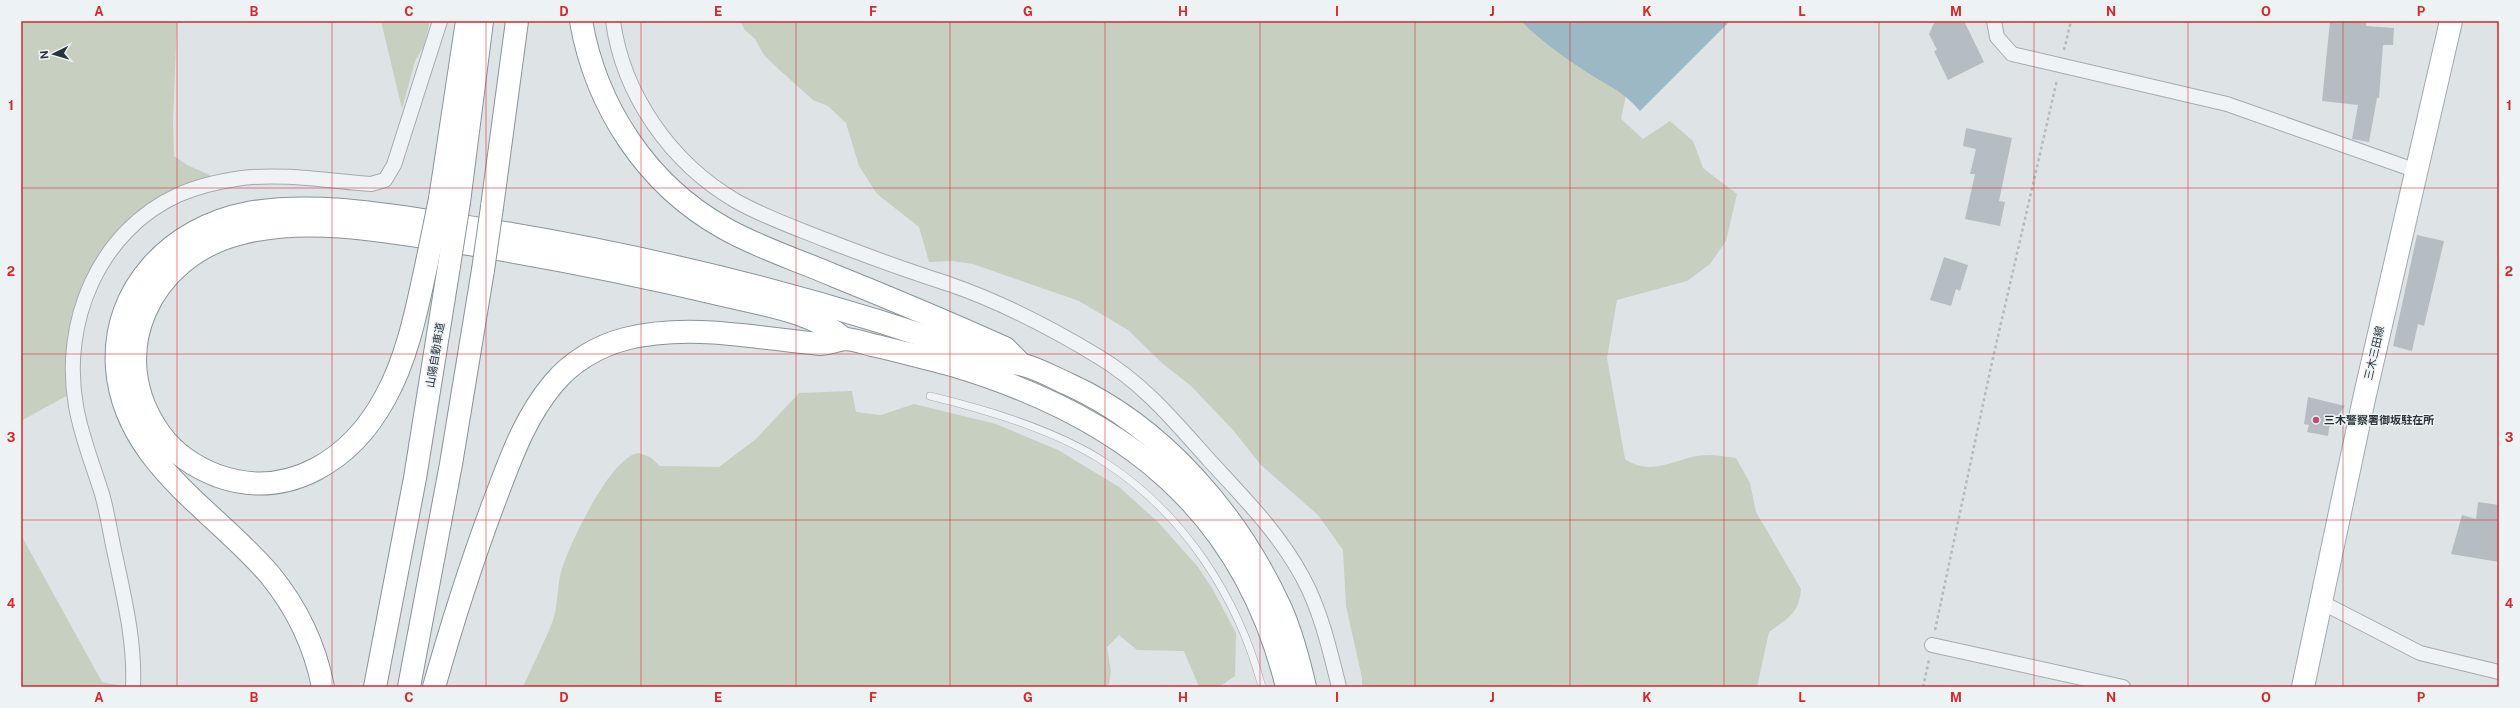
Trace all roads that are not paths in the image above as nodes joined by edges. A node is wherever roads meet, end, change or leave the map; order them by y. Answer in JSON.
{"nodes":[{"id":1,"x":440,"y":21,"type":"edge"},
{"id":2,"x":466,"y":21,"type":"edge"},
{"id":3,"x":482,"y":21,"type":"edge"},
{"id":4,"x":517,"y":21,"type":"edge"},
{"id":5,"x":581,"y":21,"type":"edge"},
{"id":6,"x":613,"y":21,"type":"edge"},
{"id":7,"x":1994,"y":21,"type":"edge"},
{"id":8,"x":2451,"y":21,"type":"edge"},
{"id":9,"x":2417,"y":171,"type":"junction"},
{"id":10,"x":449,"y":200,"type":"junction"},
{"id":11,"x":844,"y":339,"type":"junction"},
{"id":12,"x":1019,"y":362,"type":"junction"},
{"id":13,"x":930,"y":396,"type":"dead end"},
{"id":14,"x":2321,"y":602,"type":"junction"},
{"id":15,"x":1932,"y":645,"type":"road end"},
{"id":16,"x":2499,"y":672,"type":"edge"},
{"id":17,"x":133,"y":687,"type":"edge"},
{"id":18,"x":323,"y":687,"type":"edge"},
{"id":19,"x":374,"y":687,"type":"edge"},
{"id":20,"x":409,"y":687,"type":"edge"},
{"id":21,"x":434,"y":687,"type":"edge"},
{"id":22,"x":1262,"y":687,"type":"edge"},
{"id":23,"x":1287,"y":687,"type":"edge"},
{"id":24,"x":1305,"y":687,"type":"edge"},
{"id":25,"x":1339,"y":687,"type":"edge"},
{"id":26,"x":2123,"y":687,"type":"edge"},
{"id":27,"x":2303,"y":687,"type":"edge"}],
"edges":[{"from":1,"to":17,"type":"street"},
{"from":2,"to":10,"type":"main road"},
{"from":3,"to":10,"type":"main road","name":"山陽自動車道"},
{"from":4,"to":20,"type":"main road","bridge":true},
{"from":5,"to":12,"type":"main road"},
{"from":6,"to":25,"type":"street"},
{"from":7,"to":9,"type":"street"},
{"from":8,"to":9,"type":"main road","name":"三木三田線"},
{"from":9,"to":14,"type":"main road","name":"三木三田線"},
{"from":10,"to":11,"type":"main road","bridge":true},
{"from":10,"to":19,"type":"main road","name":"山陽自動車道","bridge":true},
{"from":11,"to":21,"type":"main road"},
{"from":11,"to":23,"type":"main road"},
{"from":12,"to":18,"type":"main road"},
{"from":12,"to":24,"type":"main road"},
{"from":13,"to":22,"type":"lane"},
{"from":14,"to":16,"type":"street"},
{"from":14,"to":27,"type":"main road","name":"三木三田線"},
{"from":15,"to":26,"type":"street"}]}
